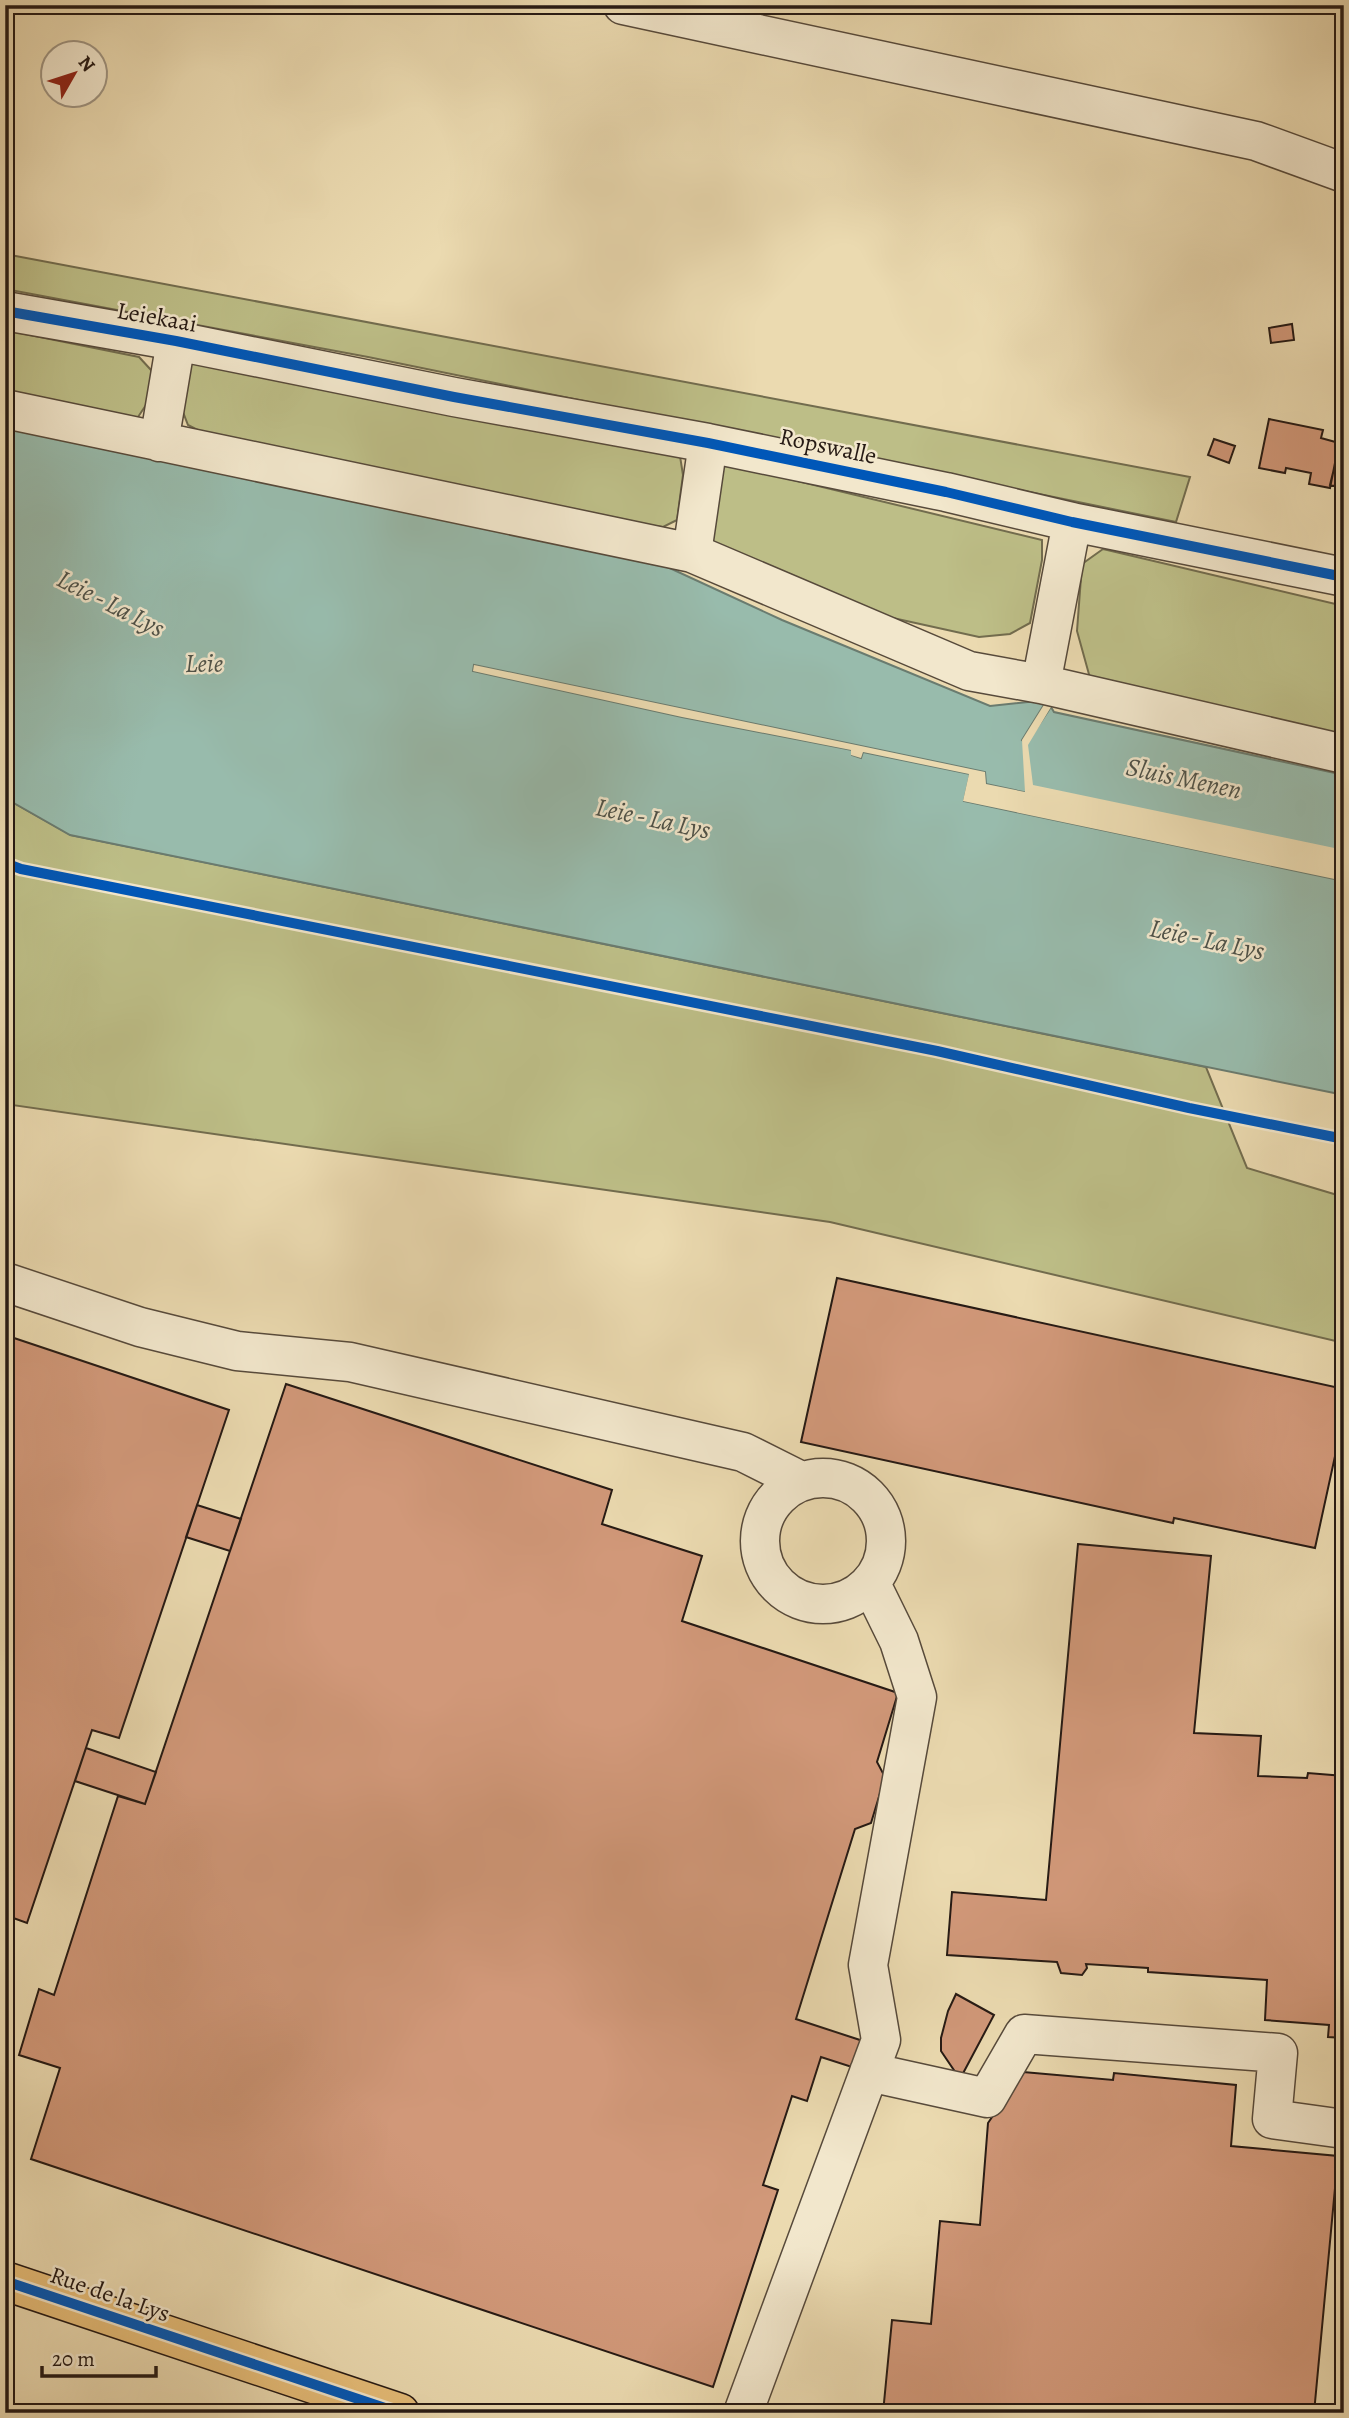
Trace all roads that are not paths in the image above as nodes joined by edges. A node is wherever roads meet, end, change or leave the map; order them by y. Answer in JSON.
{"nodes":[{"id":1,"x":623,"y":5,"type":"edge"},
{"id":2,"x":1344,"y":173,"type":"edge"},
{"id":3,"x":5,"y":311,"type":"edge"},
{"id":4,"x":176,"y":341,"type":"junction"},
{"id":5,"x":301,"y":366,"type":"joint"},
{"id":6,"x":5,"y":409,"type":"edge"},
{"id":7,"x":159,"y":442,"type":"junction"},
{"id":8,"x":708,"y":443,"type":"junction"},
{"id":9,"x":1072,"y":522,"type":"junction"},
{"id":10,"x":692,"y":553,"type":"junction"},
{"id":11,"x":1344,"y":577,"type":"edge"},
{"id":12,"x":1041,"y":684,"type":"junction"},
{"id":13,"x":1344,"y":754,"type":"edge"},
{"id":14,"x":5,"y":1282,"type":"edge"},
{"id":15,"x":801,"y":1481,"type":"junction"},
{"id":16,"x":871,"y":1584,"type":"junction"},
{"id":17,"x":869,"y":2072,"type":"junction"},
{"id":18,"x":1344,"y":2129,"type":"edge"},
{"id":19,"x":5,"y":2281,"type":"edge"},
{"id":20,"x":400,"y":2413,"type":"edge"},
{"id":21,"x":743,"y":2413,"type":"edge"}],
"edges":[{"from":1,"to":2,"type":"street"},
{"from":3,"to":4,"type":"street","name":"Leiekaai"},
{"from":4,"to":5,"type":"street","name":"Leiekaai"},
{"from":4,"to":7,"type":"street"},
{"from":5,"to":8,"type":"street","name":"Ropswalle"},
{"from":6,"to":7,"type":"street"},
{"from":7,"to":10,"type":"street"},
{"from":8,"to":9,"type":"street","name":"Ropswalle"},
{"from":8,"to":10,"type":"street"},
{"from":9,"to":11,"type":"street","name":"Ropswalle"},
{"from":9,"to":12,"type":"street"},
{"from":10,"to":12,"type":"street"},
{"from":12,"to":13,"type":"street"},
{"from":14,"to":15,"type":"street"},
{"from":15,"to":16,"type":"street"},
{"from":15,"to":16,"type":"street"},
{"from":16,"to":17,"type":"street"},
{"from":17,"to":18,"type":"street"},
{"from":17,"to":21,"type":"street"},
{"from":19,"to":20,"type":"main road","name":"Rue de la Lys"}]}
